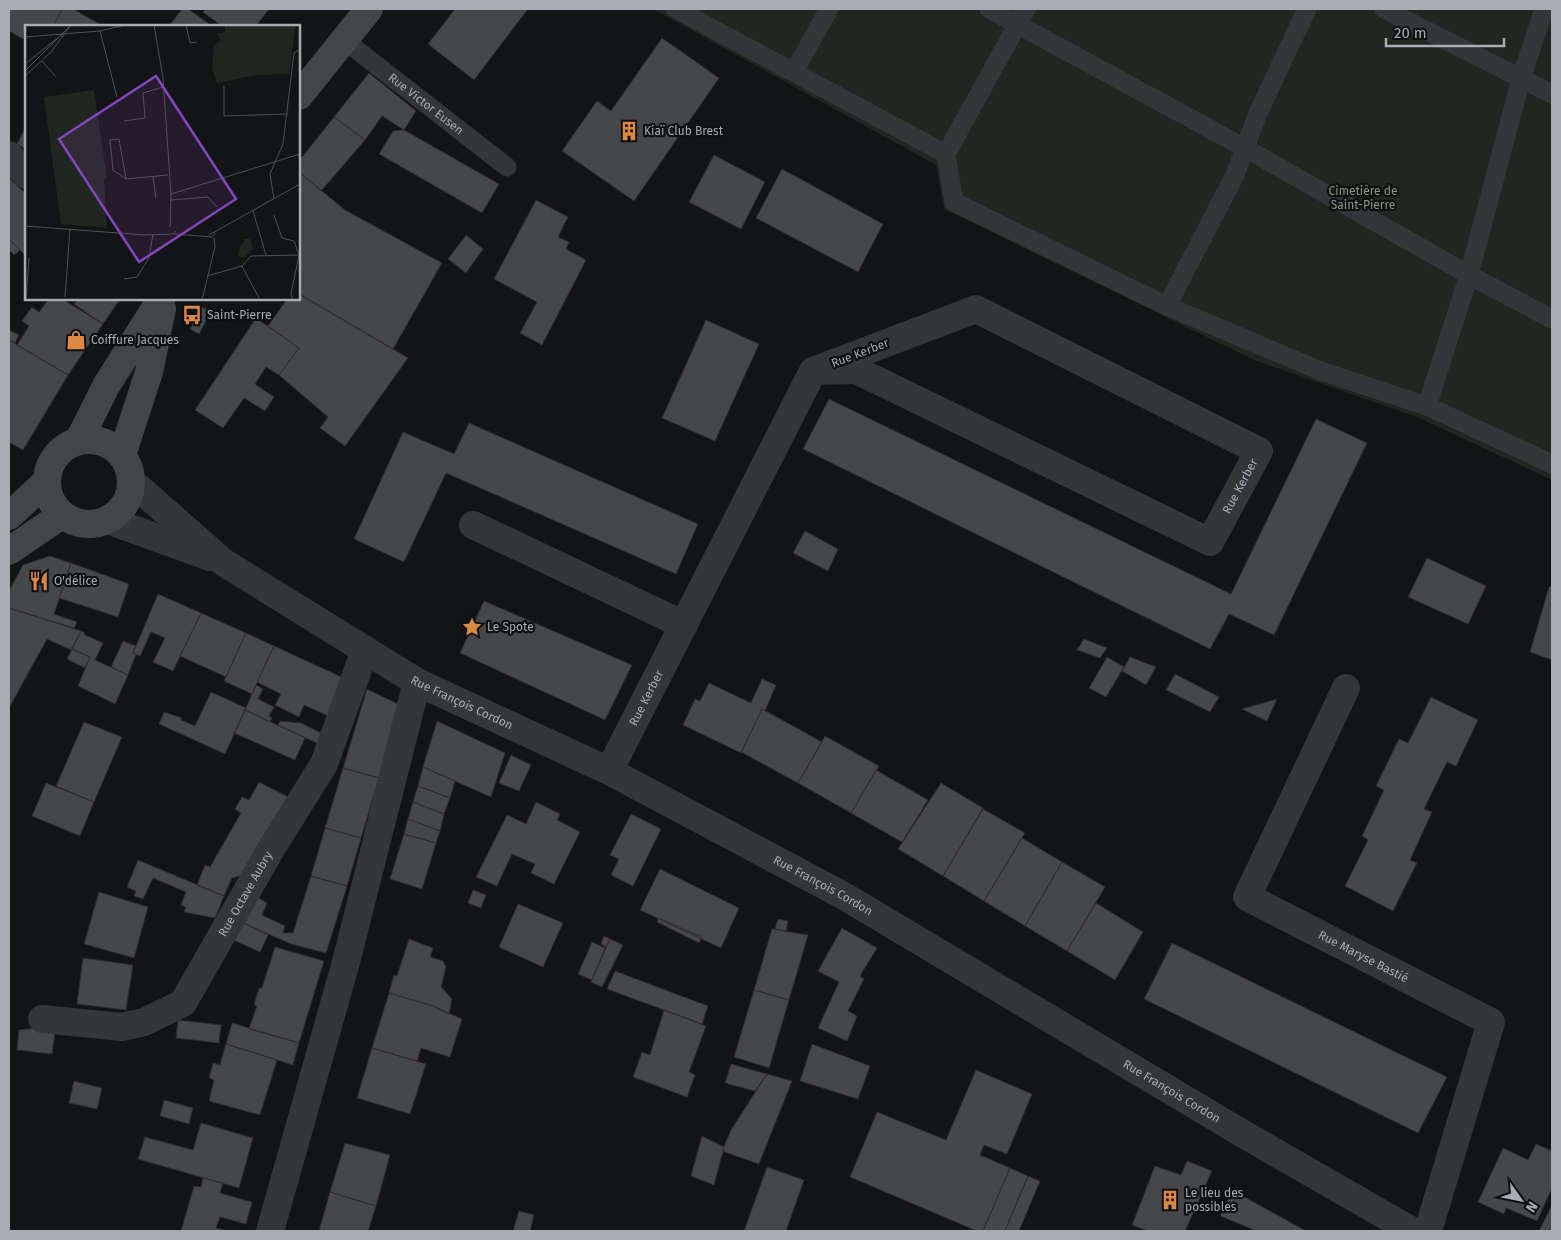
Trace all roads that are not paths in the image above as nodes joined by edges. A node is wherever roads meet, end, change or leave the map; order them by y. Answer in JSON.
{"nodes":[{"id":1,"x":369,"y":9,"type":"edge"},
{"id":2,"x":676,"y":9,"type":"edge"},
{"id":3,"x":829,"y":9,"type":"edge"},
{"id":4,"x":989,"y":9,"type":"edge"},
{"id":5,"x":1307,"y":9,"type":"edge"},
{"id":6,"x":1384,"y":9,"type":"edge"},
{"id":7,"x":1544,"y":9,"type":"edge"},
{"id":8,"x":1022,"y":17,"type":"edge"},
{"id":9,"x":344,"y":40,"type":"junction"},
{"id":10,"x":794,"y":72,"type":"junction"},
{"id":11,"x":1522,"y":79,"type":"junction"},
{"id":12,"x":1552,"y":94,"type":"edge"},
{"id":13,"x":300,"y":95,"type":"edge"},
{"id":14,"x":1245,"y":148,"type":"junction"},
{"id":15,"x":946,"y":154,"type":"junction"},
{"id":16,"x":9,"y":155,"type":"edge"},
{"id":17,"x":507,"y":167,"type":"dead end"},
{"id":18,"x":25,"y":174,"type":"edge"},
{"id":19,"x":1469,"y":275,"type":"junction"},
{"id":20,"x":162,"y":300,"type":"edge"},
{"id":21,"x":163,"y":300,"type":"edge"},
{"id":22,"x":1167,"y":306,"type":"junction"},
{"id":23,"x":1552,"y":320,"type":"edge"},
{"id":24,"x":813,"y":371,"type":"junction"},
{"id":25,"x":1426,"y":406,"type":"junction"},
{"id":26,"x":79,"y":440,"type":"junction"},
{"id":27,"x":122,"y":455,"type":"junction"},
{"id":28,"x":1552,"y":464,"type":"edge"},
{"id":29,"x":131,"y":480,"type":"junction"},
{"id":30,"x":46,"y":482,"type":"junction"},
{"id":31,"x":62,"y":515,"type":"junction"},
{"id":32,"x":9,"y":516,"type":"edge"},
{"id":33,"x":108,"y":520,"type":"junction"},
{"id":34,"x":473,"y":525,"type":"dead end"},
{"id":35,"x":9,"y":551,"type":"edge"},
{"id":36,"x":223,"y":562,"type":"junction"},
{"id":37,"x":684,"y":625,"type":"junction"},
{"id":38,"x":365,"y":650,"type":"junction"},
{"id":39,"x":417,"y":682,"type":"junction"},
{"id":40,"x":1346,"y":688,"type":"dead end"},
{"id":41,"x":609,"y":771,"type":"junction"},
{"id":42,"x":42,"y":1019,"type":"dead end"},
{"id":43,"x":270,"y":1231,"type":"edge"},
{"id":44,"x":1412,"y":1231,"type":"edge"},
{"id":45,"x":1428,"y":1231,"type":"edge"}],
"edges":[{"from":1,"to":9,"type":"main road"},
{"from":2,"to":10,"type":"lane"},
{"from":3,"to":10,"type":"lane"},
{"from":4,"to":8,"type":"lane"},
{"from":5,"to":14,"type":"lane"},
{"from":6,"to":11,"type":"lane"},
{"from":7,"to":11,"type":"lane"},
{"from":8,"to":14,"type":"lane"},
{"from":8,"to":15,"type":"lane"},
{"from":9,"to":13,"type":"main road"},
{"from":9,"to":17,"type":"lane","name":"Rue Victor Eusen"},
{"from":10,"to":15,"type":"lane"},
{"from":11,"to":12,"type":"lane"},
{"from":11,"to":19,"type":"lane"},
{"from":14,"to":19,"type":"lane"},
{"from":14,"to":22,"type":"lane"},
{"from":15,"to":22,"type":"lane"},
{"from":16,"to":18,"type":"street"},
{"from":19,"to":23,"type":"lane"},
{"from":19,"to":25,"type":"lane"},
{"from":20,"to":26,"type":"main road"},
{"from":21,"to":27,"type":"main road"},
{"from":22,"to":25,"type":"lane"},
{"from":24,"to":24,"type":"street","name":"Rue Kerber"},
{"from":24,"to":37,"type":"street","name":"Rue Kerber"},
{"from":25,"to":28,"type":"lane"},
{"from":26,"to":27,"type":"main road"},
{"from":26,"to":30,"type":"main road"},
{"from":27,"to":29,"type":"main road"},
{"from":29,"to":33,"type":"main road"},
{"from":29,"to":36,"type":"street","name":"Rue François Cordon"},
{"from":30,"to":31,"type":"main road"},
{"from":30,"to":32,"type":"main road"},
{"from":31,"to":33,"type":"main road"},
{"from":31,"to":35,"type":"main road"},
{"from":33,"to":36,"type":"street","name":"Rue François Cordon"},
{"from":34,"to":37,"type":"street"},
{"from":36,"to":38,"type":"street","name":"Rue François Cordon"},
{"from":37,"to":41,"type":"street","name":"Rue Kerber"},
{"from":38,"to":39,"type":"street","name":"Rue François Cordon"},
{"from":38,"to":42,"type":"street","name":"Rue Octave Aubry"},
{"from":39,"to":41,"type":"street","name":"Rue François Cordon"},
{"from":39,"to":43,"type":"street"},
{"from":40,"to":45,"type":"street","name":"Rue Maryse Bastié"},
{"from":41,"to":44,"type":"street","name":"Rue François Cordon"}]}
